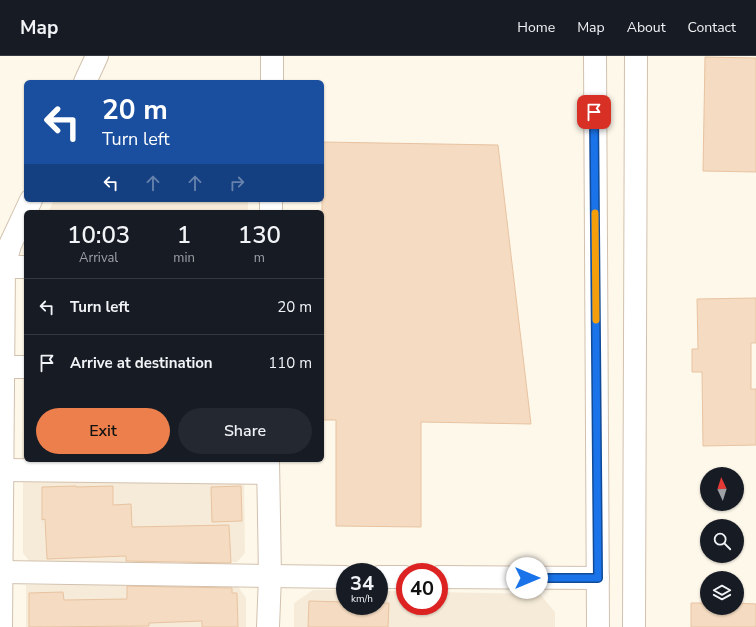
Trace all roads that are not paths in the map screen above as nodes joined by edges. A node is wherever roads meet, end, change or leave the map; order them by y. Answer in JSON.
{"nodes":[{"id":1,"x":97,"y":56,"type":"edge"},
{"id":2,"x":272,"y":56,"type":"edge"},
{"id":3,"x":594,"y":56,"type":"edge"},
{"id":4,"x":636,"y":56,"type":"edge"},
{"id":5,"x":87,"y":80,"type":"edge"},
{"id":6,"x":272,"y":80,"type":"edge"},
{"id":7,"x":24,"y":215,"type":"edge"},
{"id":8,"x":4,"y":267,"type":"junction"},
{"id":9,"x":24,"y":267,"type":"edge"},
{"id":10,"x":3,"y":366,"type":"junction"},
{"id":11,"x":24,"y":367,"type":"edge"},
{"id":12,"x":268,"y":466,"type":"edge"},
{"id":13,"x":3,"y":470,"type":"junction"},
{"id":14,"x":2,"y":572,"type":"junction"},
{"id":15,"x":270,"y":576,"type":"junction"},
{"id":16,"x":336,"y":576,"type":"edge"},
{"id":17,"x":448,"y":577,"type":"edge"},
{"id":18,"x":598,"y":578,"type":"junction"},
{"id":19,"x":1,"y":627,"type":"edge"},
{"id":20,"x":268,"y":627,"type":"edge"},
{"id":21,"x":598,"y":627,"type":"edge"},
{"id":22,"x":634,"y":627,"type":"edge"}],
"edges":[{"from":1,"to":5,"type":"street"},
{"from":2,"to":6,"type":"street"},
{"from":3,"to":18,"type":"street"},
{"from":4,"to":22,"type":"street"},
{"from":7,"to":8,"type":"street"},
{"from":8,"to":9,"type":"street"},
{"from":8,"to":10,"type":"street"},
{"from":10,"to":11,"type":"street"},
{"from":10,"to":13,"type":"street"},
{"from":12,"to":13,"type":"street"},
{"from":12,"to":15,"type":"street"},
{"from":13,"to":14,"type":"street"},
{"from":14,"to":15,"type":"street"},
{"from":14,"to":19,"type":"street"},
{"from":15,"to":16,"type":"street"},
{"from":15,"to":20,"type":"street"},
{"from":17,"to":18,"type":"street"},
{"from":18,"to":21,"type":"street"}]}
